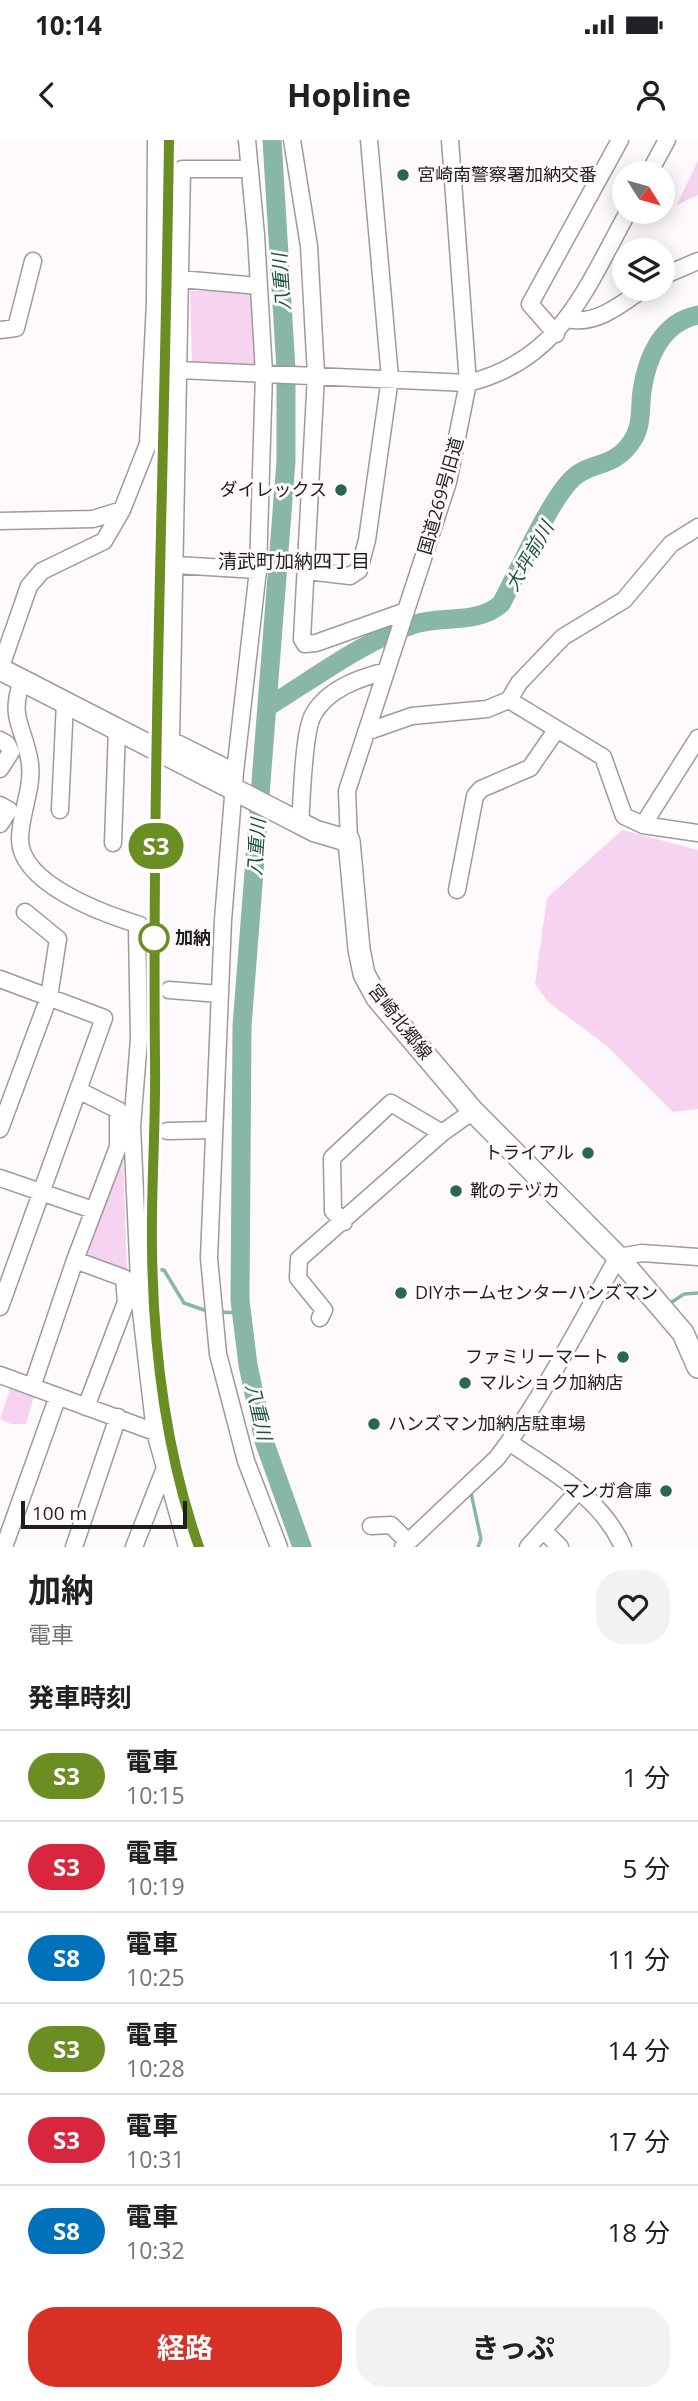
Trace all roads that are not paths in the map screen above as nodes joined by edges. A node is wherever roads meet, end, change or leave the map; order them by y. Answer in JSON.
{"nodes":[{"id":1,"x":156,"y":140,"type":"edge"},
{"id":2,"x":247,"y":140,"type":"edge"},
{"id":3,"x":292,"y":140,"type":"edge"},
{"id":4,"x":369,"y":140,"type":"edge"},
{"id":5,"x":450,"y":140,"type":"edge"},
{"id":6,"x":620,"y":140,"type":"edge"},
{"id":7,"x":667,"y":140,"type":"edge"},
{"id":8,"x":656,"y":161,"type":"edge"},
{"id":9,"x":249,"y":169,"type":"junction"},
{"id":10,"x":621,"y":224,"type":"edge"},
{"id":11,"x":33,"y":261,"type":"dead end"},
{"id":12,"x":698,"y":261,"type":"edge"},
{"id":13,"x":675,"y":271,"type":"edge"},
{"id":14,"x":180,"y":279,"type":"junction"},
{"id":15,"x":259,"y":286,"type":"junction"},
{"id":16,"x":625,"y":301,"type":"edge"},
{"id":17,"x":568,"y":319,"type":"junction"},
{"id":18,"x":0,"y":330,"type":"edge"},
{"id":19,"x":556,"y":334,"type":"junction"},
{"id":20,"x":179,"y":370,"type":"junction"},
{"id":21,"x":266,"y":373,"type":"junction"},
{"id":22,"x":312,"y":375,"type":"junction"},
{"id":23,"x":390,"y":378,"type":"junction"},
{"id":24,"x":468,"y":383,"type":"junction"},
{"id":25,"x":122,"y":510,"type":"junction"},
{"id":26,"x":0,"y":521,"type":"edge"},
{"id":27,"x":698,"y":527,"type":"edge"},
{"id":28,"x":176,"y":565,"type":"junction"},
{"id":29,"x":258,"y":570,"type":"junction"},
{"id":30,"x":307,"y":571,"type":"junction"},
{"id":31,"x":404,"y":616,"type":"junction"},
{"id":32,"x":0,"y":669,"type":"edge"},
{"id":33,"x":386,"y":671,"type":"junction"},
{"id":34,"x":22,"y":681,"type":"junction"},
{"id":35,"x":509,"y":699,"type":"junction"},
{"id":36,"x":65,"y":702,"type":"junction"},
{"id":37,"x":117,"y":728,"type":"junction"},
{"id":38,"x":557,"y":729,"type":"junction"},
{"id":39,"x":366,"y":732,"type":"junction"},
{"id":40,"x":698,"y":738,"type":"edge"},
{"id":41,"x":0,"y":740,"type":"edge"},
{"id":42,"x":0,"y":769,"type":"edge"},
{"id":43,"x":237,"y":785,"type":"junction"},
{"id":44,"x":0,"y":805,"type":"edge"},
{"id":45,"x":60,"y":810,"type":"dead end"},
{"id":46,"x":296,"y":822,"type":"junction"},
{"id":47,"x":0,"y":824,"type":"edge"},
{"id":48,"x":643,"y":825,"type":"junction"},
{"id":49,"x":698,"y":833,"type":"edge"},
{"id":50,"x":349,"y":841,"type":"junction"},
{"id":51,"x":113,"y":843,"type":"dead end"},
{"id":52,"x":457,"y":890,"type":"dead end"},
{"id":53,"x":25,"y":912,"type":"dead end"},
{"id":54,"x":0,"y":979,"type":"edge"},
{"id":55,"x":169,"y":990,"type":"dead end"},
{"id":56,"x":220,"y":994,"type":"junction"},
{"id":57,"x":49,"y":997,"type":"junction"},
{"id":58,"x":78,"y":1090,"type":"junction"},
{"id":59,"x":472,"y":1111,"type":"junction"},
{"id":60,"x":0,"y":1129,"type":"edge"},
{"id":61,"x":214,"y":1130,"type":"junction"},
{"id":62,"x":167,"y":1131,"type":"dead end"},
{"id":63,"x":442,"y":1133,"type":"junction"},
{"id":64,"x":0,"y":1178,"type":"edge"},
{"id":65,"x":41,"y":1193,"type":"junction"},
{"id":66,"x":93,"y":1210,"type":"junction"},
{"id":67,"x":344,"y":1222,"type":"junction"},
{"id":68,"x":618,"y":1257,"type":"junction"},
{"id":69,"x":698,"y":1257,"type":"edge"},
{"id":70,"x":75,"y":1260,"type":"junction"},
{"id":71,"x":0,"y":1307,"type":"edge"},
{"id":72,"x":320,"y":1318,"type":"dead end"},
{"id":73,"x":697,"y":1363,"type":"edge"},
{"id":74,"x":0,"y":1375,"type":"edge"},
{"id":75,"x":32,"y":1387,"type":"junction"},
{"id":76,"x":58,"y":1396,"type":"junction"},
{"id":77,"x":86,"y":1407,"type":"junction"},
{"id":78,"x":118,"y":1417,"type":"junction"},
{"id":79,"x":155,"y":1432,"type":"junction"},
{"id":80,"x":509,"y":1442,"type":"junction"},
{"id":81,"x":165,"y":1468,"type":"junction"},
{"id":82,"x":579,"y":1490,"type":"junction"},
{"id":83,"x":371,"y":1526,"type":"dead end"},
{"id":84,"x":544,"y":1531,"type":"junction"},
{"id":85,"x":406,"y":1544,"type":"edge"},
{"id":86,"x":4,"y":1546,"type":"edge"},
{"id":87,"x":75,"y":1547,"type":"edge"},
{"id":88,"x":134,"y":1547,"type":"edge"},
{"id":89,"x":187,"y":1547,"type":"edge"},
{"id":90,"x":279,"y":1547,"type":"edge"},
{"id":91,"x":528,"y":1547,"type":"edge"},
{"id":92,"x":560,"y":1547,"type":"edge"},
{"id":93,"x":623,"y":1547,"type":"edge"}],
"edges":[{"from":1,"to":25,"type":"street"},
{"from":2,"to":9,"type":"street"},
{"from":3,"to":22,"type":"street"},
{"from":4,"to":23,"type":"street"},
{"from":5,"to":24,"type":"street","name":"国道269号旧道"},
{"from":6,"to":19,"type":"street"},
{"from":7,"to":8,"type":"street"},
{"from":9,"to":14,"type":"street"},
{"from":9,"to":15,"type":"street"},
{"from":10,"to":17,"type":"street"},
{"from":11,"to":18,"type":"street"},
{"from":12,"to":13,"type":"street"},
{"from":14,"to":15,"type":"street"},
{"from":14,"to":20,"type":"street"},
{"from":15,"to":21,"type":"street"},
{"from":16,"to":17,"type":"street"},
{"from":17,"to":19,"type":"street"},
{"from":19,"to":24,"type":"street"},
{"from":20,"to":21,"type":"street"},
{"from":20,"to":28,"type":"street"},
{"from":21,"to":22,"type":"street"},
{"from":21,"to":29,"type":"street"},
{"from":22,"to":23,"type":"street"},
{"from":22,"to":30,"type":"street"},
{"from":23,"to":24,"type":"street"},
{"from":23,"to":30,"type":"street"},
{"from":24,"to":31,"type":"street","name":"国道269号旧道"},
{"from":25,"to":26,"type":"street"},
{"from":25,"to":32,"type":"street"},
{"from":27,"to":35,"type":"street"},
{"from":28,"to":29,"type":"street"},
{"from":28,"to":43,"type":"street"},
{"from":29,"to":43,"type":"street"},
{"from":30,"to":31,"type":"street"},
{"from":31,"to":33,"type":"street","name":"国道269号旧道"},
{"from":32,"to":34,"type":"main road"},
{"from":33,"to":39,"type":"street","name":"国道269号旧道"},
{"from":33,"to":46,"type":"street"},
{"from":34,"to":36,"type":"main road"},
{"from":34,"to":79,"type":"street"},
{"from":35,"to":38,"type":"street"},
{"from":35,"to":39,"type":"street"},
{"from":36,"to":37,"type":"main road"},
{"from":36,"to":45,"type":"street"},
{"from":37,"to":43,"type":"main road"},
{"from":37,"to":51,"type":"street"},
{"from":38,"to":48,"type":"street"},
{"from":38,"to":52,"type":"street"},
{"from":39,"to":50,"type":"street","name":"国道269号旧道"},
{"from":40,"to":48,"type":"street"},
{"from":41,"to":42,"type":"street"},
{"from":43,"to":46,"type":"main road"},
{"from":43,"to":56,"type":"street"},
{"from":44,"to":47,"type":"street"},
{"from":46,"to":50,"type":"main road"},
{"from":48,"to":49,"type":"street"},
{"from":50,"to":59,"type":"main road","name":"宮崎北郷線"},
{"from":53,"to":57,"type":"street"},
{"from":54,"to":57,"type":"street"},
{"from":55,"to":56,"type":"street"},
{"from":56,"to":61,"type":"street"},
{"from":57,"to":58,"type":"street"},
{"from":57,"to":60,"type":"street"},
{"from":58,"to":65,"type":"street"},
{"from":58,"to":66,"type":"street"},
{"from":59,"to":63,"type":"street"},
{"from":59,"to":68,"type":"main road","name":"宮崎北郷線"},
{"from":61,"to":62,"type":"street"},
{"from":61,"to":90,"type":"street"},
{"from":63,"to":67,"type":"street"},
{"from":63,"to":67,"type":"street"},
{"from":64,"to":65,"type":"street"},
{"from":65,"to":66,"type":"street"},
{"from":65,"to":71,"type":"street"},
{"from":66,"to":70,"type":"street"},
{"from":67,"to":72,"type":"street"},
{"from":68,"to":69,"type":"street"},
{"from":68,"to":73,"type":"main road","name":"宮崎北郷線"},
{"from":68,"to":80,"type":"street"},
{"from":70,"to":75,"type":"street"},
{"from":70,"to":77,"type":"street"},
{"from":74,"to":75,"type":"street"},
{"from":75,"to":76,"type":"street"},
{"from":76,"to":77,"type":"street"},
{"from":76,"to":86,"type":"street"},
{"from":77,"to":78,"type":"street"},
{"from":78,"to":79,"type":"street"},
{"from":78,"to":87,"type":"street"},
{"from":79,"to":81,"type":"street"},
{"from":80,"to":82,"type":"street"},
{"from":80,"to":85,"type":"street"},
{"from":81,"to":88,"type":"street"},
{"from":81,"to":89,"type":"street"},
{"from":82,"to":84,"type":"street"},
{"from":82,"to":93,"type":"street"},
{"from":83,"to":85,"type":"street"},
{"from":84,"to":91,"type":"street"},
{"from":84,"to":92,"type":"street"}]}
